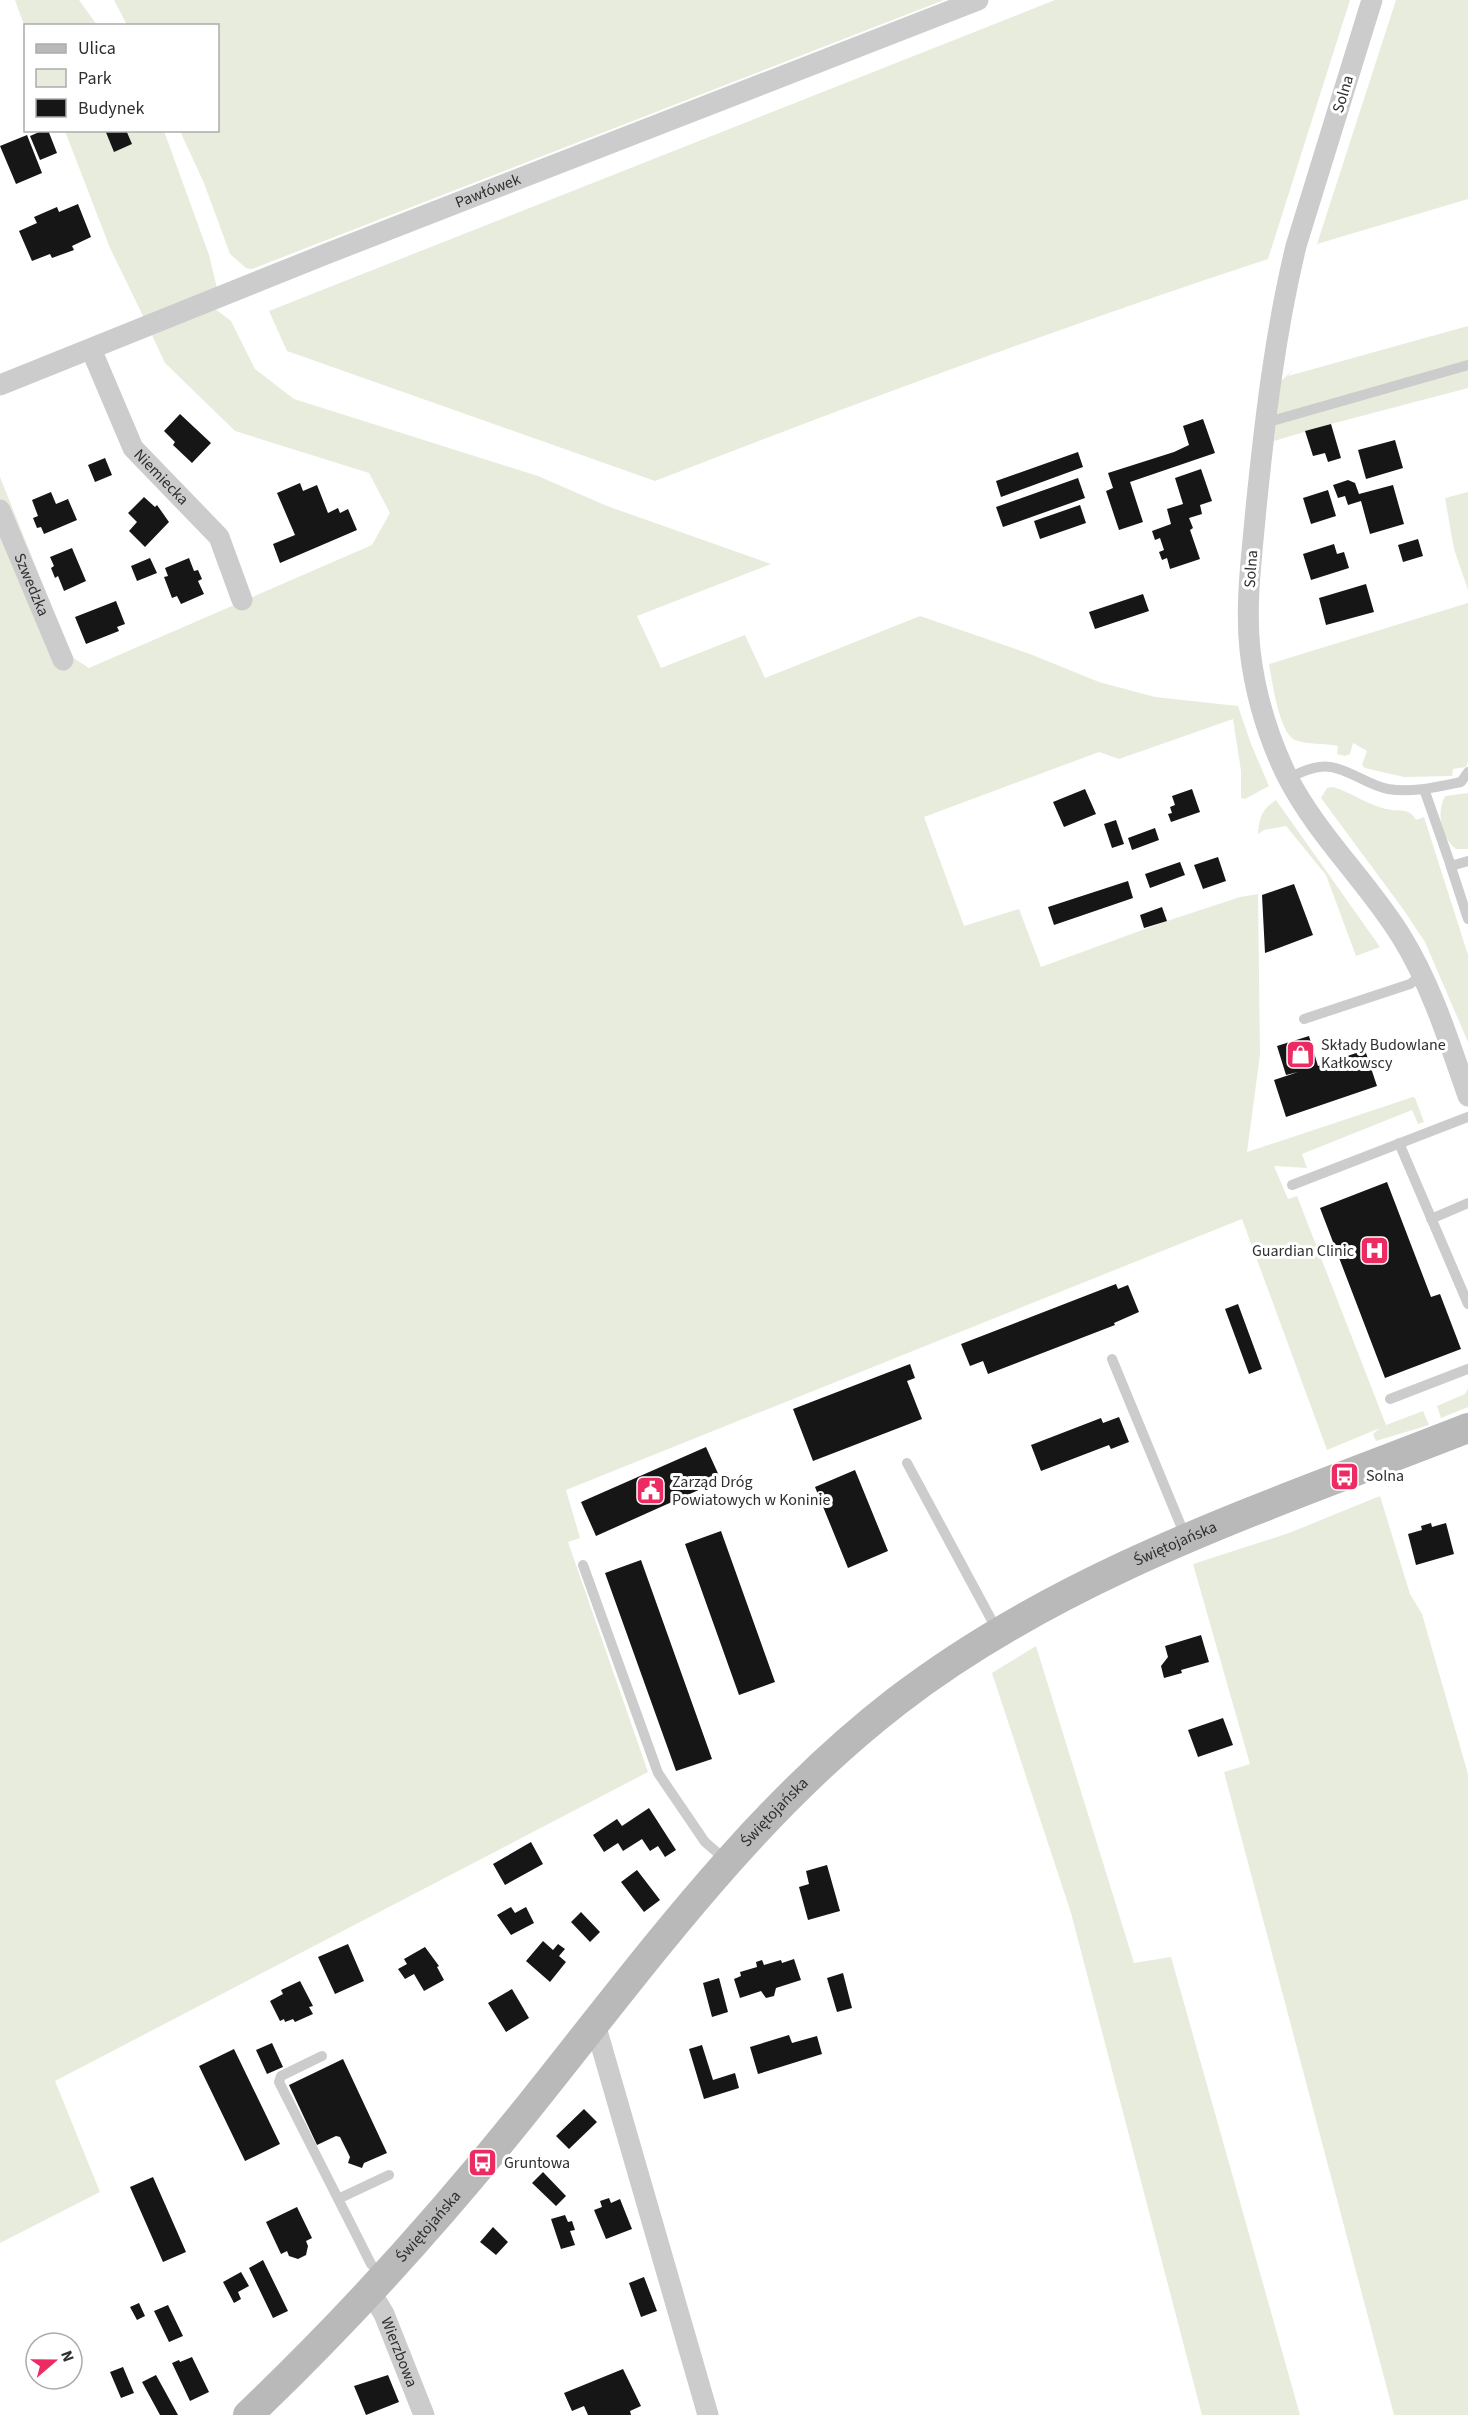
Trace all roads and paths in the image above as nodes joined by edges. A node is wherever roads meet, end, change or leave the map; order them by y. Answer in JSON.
{"nodes":[{"id":1,"x":978,"y":0,"type":"edge"},
{"id":2,"x":1372,"y":0,"type":"edge"},
{"id":3,"x":91,"y":349,"type":"junction"},
{"id":4,"x":1468,"y":365,"type":"edge"},
{"id":5,"x":0,"y":385,"type":"edge"},
{"id":6,"x":1264,"y":423,"type":"junction"},
{"id":7,"x":0,"y":510,"type":"edge"},
{"id":8,"x":242,"y":600,"type":"dead end"},
{"id":9,"x":63,"y":660,"type":"dead end"},
{"id":10,"x":1468,"y":772,"type":"edge"},
{"id":11,"x":1288,"y":778,"type":"junction"},
{"id":12,"x":1424,"y":789,"type":"junction"},
{"id":13,"x":1468,"y":861,"type":"edge"},
{"id":14,"x":1450,"y":864,"type":"junction"},
{"id":15,"x":1468,"y":919,"type":"edge"},
{"id":16,"x":1422,"y":975,"type":"junction"},
{"id":17,"x":1304,"y":1020,"type":"dead end"},
{"id":18,"x":1468,"y":1096,"type":"edge"},
{"id":19,"x":1468,"y":1117,"type":"edge"},
{"id":20,"x":1398,"y":1143,"type":"junction"},
{"id":21,"x":1292,"y":1185,"type":"dead end"},
{"id":22,"x":1468,"y":1203,"type":"edge"},
{"id":23,"x":1431,"y":1219,"type":"junction"},
{"id":24,"x":1468,"y":1304,"type":"edge"},
{"id":25,"x":1112,"y":1359,"type":"dead end"},
{"id":26,"x":1468,"y":1369,"type":"edge"},
{"id":27,"x":1390,"y":1399,"type":"dead end"},
{"id":28,"x":1468,"y":1428,"type":"edge"},
{"id":29,"x":907,"y":1463,"type":"dead end"},
{"id":30,"x":1186,"y":1538,"type":"junction"},
{"id":31,"x":583,"y":1565,"type":"dead end"},
{"id":32,"x":998,"y":1632,"type":"junction"},
{"id":33,"x":728,"y":1861,"type":"junction"},
{"id":34,"x":595,"y":2024,"type":"junction"},
{"id":35,"x":322,"y":2056,"type":"dead end"},
{"id":36,"x":389,"y":2175,"type":"dead end"},
{"id":37,"x":338,"y":2199,"type":"junction"},
{"id":38,"x":377,"y":2284,"type":"junction"},
{"id":39,"x":248,"y":2415,"type":"edge"},
{"id":40,"x":424,"y":2415,"type":"edge"},
{"id":41,"x":708,"y":2415,"type":"edge"}],
"edges":[{"from":1,"to":3,"type":"street","name":"Pawłówek"},
{"from":2,"to":6,"type":"street","name":"Solna"},
{"from":3,"to":5,"type":"street","name":"Pawłówek"},
{"from":3,"to":8,"type":"street","name":"Niemiecka"},
{"from":4,"to":6,"type":"lane"},
{"from":6,"to":11,"type":"street","name":"Solna"},
{"from":7,"to":9,"type":"street","name":"Szwedzka"},
{"from":10,"to":12,"type":"lane"},
{"from":11,"to":12,"type":"lane"},
{"from":11,"to":16,"type":"street","name":"Solna"},
{"from":12,"to":14,"type":"lane"},
{"from":13,"to":14,"type":"lane"},
{"from":14,"to":15,"type":"lane"},
{"from":16,"to":17,"type":"lane"},
{"from":16,"to":18,"type":"street","name":"Solna"},
{"from":19,"to":20,"type":"lane"},
{"from":20,"to":21,"type":"lane"},
{"from":20,"to":23,"type":"lane"},
{"from":22,"to":23,"type":"lane"},
{"from":23,"to":24,"type":"lane"},
{"from":25,"to":30,"type":"lane"},
{"from":26,"to":27,"type":"lane"},
{"from":28,"to":30,"type":"street","name":"Świętojańska"},
{"from":29,"to":32,"type":"lane"},
{"from":30,"to":32,"type":"street","name":"Świętojańska"},
{"from":31,"to":33,"type":"lane"},
{"from":32,"to":33,"type":"street","name":"Świętojańska"},
{"from":33,"to":34,"type":"street","name":"Świętojańska"},
{"from":34,"to":38,"type":"street","name":"Świętojańska"},
{"from":34,"to":41,"type":"street"},
{"from":35,"to":37,"type":"lane"},
{"from":36,"to":37,"type":"lane"},
{"from":37,"to":38,"type":"lane"},
{"from":38,"to":39,"type":"street","name":"Świętojańska"},
{"from":38,"to":40,"type":"street","name":"Wierzbowa"}]}
